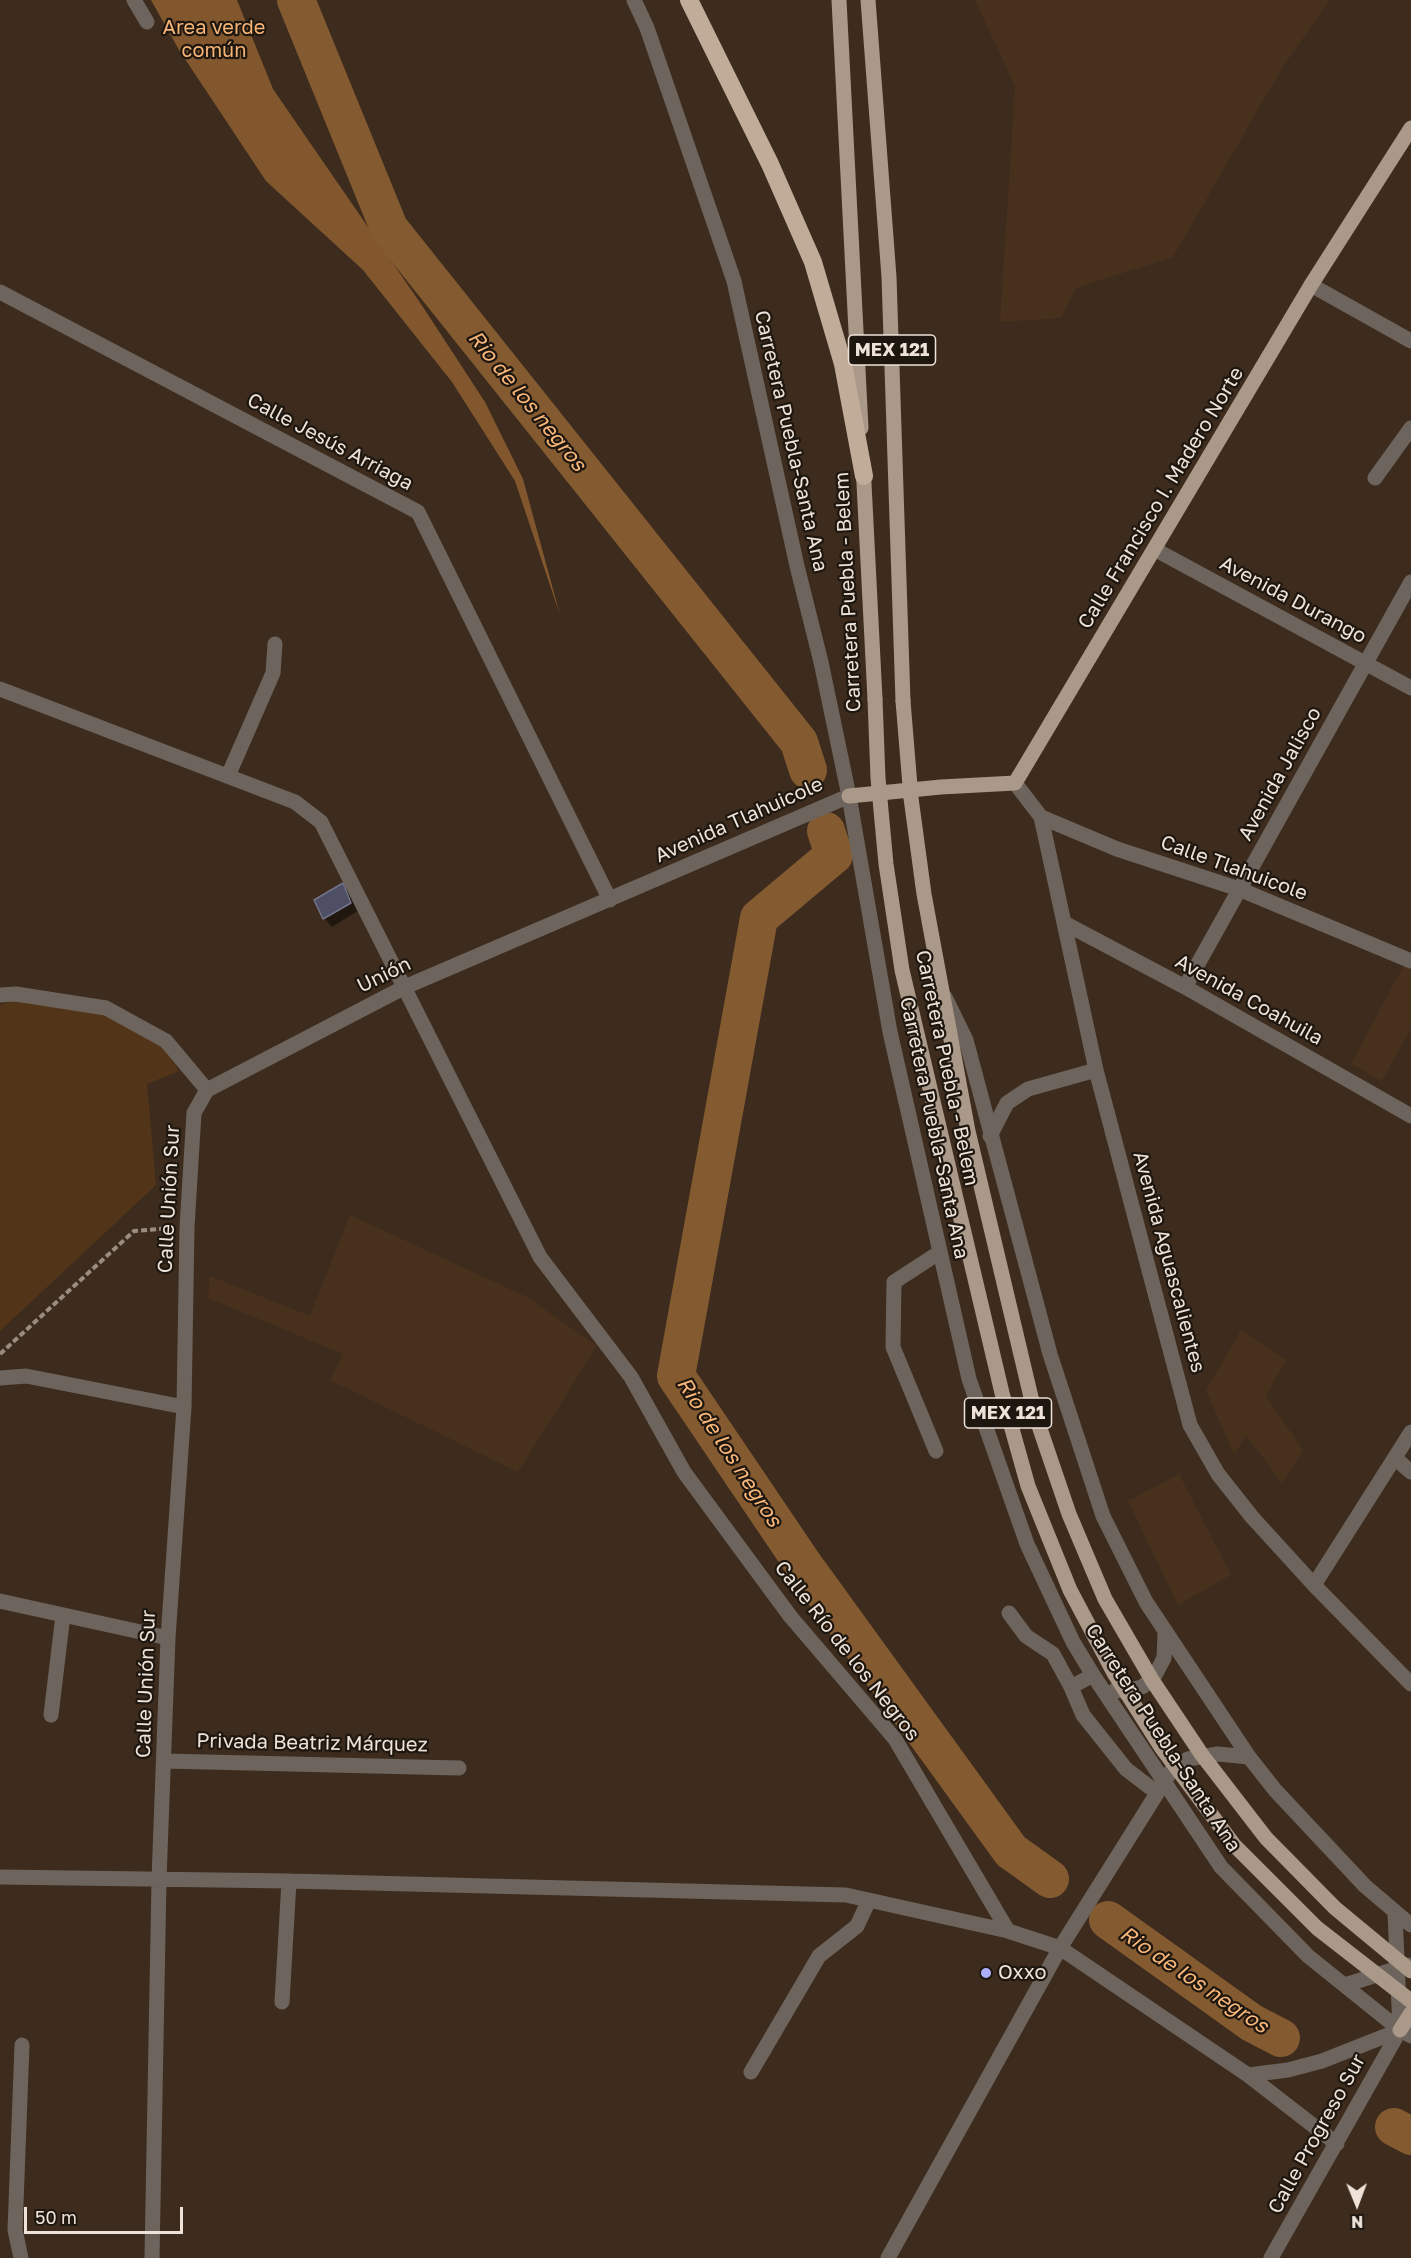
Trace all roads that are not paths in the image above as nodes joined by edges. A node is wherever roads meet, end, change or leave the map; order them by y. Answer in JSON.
{"nodes":[{"id":1,"x":134,"y":0,"type":"edge"},
{"id":2,"x":634,"y":0,"type":"edge"},
{"id":3,"x":689,"y":0,"type":"edge"},
{"id":4,"x":839,"y":0,"type":"edge"},
{"id":5,"x":868,"y":0,"type":"edge"},
{"id":6,"x":147,"y":22,"type":"dead end"},
{"id":7,"x":1411,"y":128,"type":"edge"},
{"id":8,"x":1311,"y":285,"type":"junction"},
{"id":9,"x":0,"y":292,"type":"edge"},
{"id":10,"x":1411,"y":341,"type":"edge"},
{"id":11,"x":1411,"y":428,"type":"edge"},
{"id":12,"x":864,"y":476,"type":"junction"},
{"id":13,"x":1376,"y":478,"type":"dead end"},
{"id":14,"x":1156,"y":550,"type":"junction"},
{"id":15,"x":1411,"y":582,"type":"edge"},
{"id":16,"x":275,"y":644,"type":"dead end"},
{"id":17,"x":1366,"y":663,"type":"junction"},
{"id":18,"x":1411,"y":688,"type":"edge"},
{"id":19,"x":0,"y":689,"type":"edge"},
{"id":20,"x":228,"y":776,"type":"junction"},
{"id":21,"x":1016,"y":783,"type":"junction"},
{"id":22,"x":849,"y":796,"type":"junction"},
{"id":23,"x":1041,"y":817,"type":"junction"},
{"id":24,"x":1239,"y":889,"type":"junction"},
{"id":25,"x":610,"y":900,"type":"junction"},
{"id":26,"x":1066,"y":924,"type":"junction"},
{"id":27,"x":1411,"y":961,"type":"edge"},
{"id":28,"x":405,"y":987,"type":"junction"},
{"id":29,"x":940,"y":987,"type":"junction"},
{"id":30,"x":1185,"y":987,"type":"junction"},
{"id":31,"x":0,"y":995,"type":"edge"},
{"id":32,"x":1096,"y":1070,"type":"junction"},
{"id":33,"x":207,"y":1090,"type":"junction"},
{"id":34,"x":1411,"y":1116,"type":"edge"},
{"id":35,"x":990,"y":1136,"type":"junction"},
{"id":36,"x":940,"y":1252,"type":"junction"},
{"id":37,"x":0,"y":1378,"type":"edge"},
{"id":38,"x":183,"y":1407,"type":"junction"},
{"id":39,"x":1411,"y":1432,"type":"edge"},
{"id":40,"x":936,"y":1451,"type":"dead end"},
{"id":41,"x":1395,"y":1458,"type":"junction"},
{"id":42,"x":1411,"y":1472,"type":"edge"},
{"id":43,"x":1314,"y":1585,"type":"junction"},
{"id":44,"x":0,"y":1601,"type":"edge"},
{"id":45,"x":1009,"y":1613,"type":"dead end"},
{"id":46,"x":63,"y":1615,"type":"junction"},
{"id":47,"x":1165,"y":1635,"type":"junction"},
{"id":48,"x":168,"y":1638,"type":"junction"},
{"id":49,"x":1096,"y":1679,"type":"junction"},
{"id":50,"x":1411,"y":1684,"type":"edge"},
{"id":51,"x":1071,"y":1687,"type":"junction"},
{"id":52,"x":51,"y":1715,"type":"dead end"},
{"id":53,"x":1249,"y":1757,"type":"junction"},
{"id":54,"x":164,"y":1761,"type":"junction"},
{"id":55,"x":459,"y":1768,"type":"dead end"},
{"id":56,"x":1159,"y":1787,"type":"junction"},
{"id":57,"x":0,"y":1877,"type":"edge"},
{"id":58,"x":159,"y":1880,"type":"junction"},
{"id":59,"x":289,"y":1881,"type":"junction"},
{"id":60,"x":869,"y":1900,"type":"junction"},
{"id":61,"x":1395,"y":1913,"type":"junction"},
{"id":62,"x":1411,"y":1925,"type":"edge"},
{"id":63,"x":1008,"y":1931,"type":"junction"},
{"id":64,"x":1060,"y":1948,"type":"junction"},
{"id":65,"x":1407,"y":1968,"type":"edge"},
{"id":66,"x":1345,"y":1985,"type":"junction"},
{"id":67,"x":1411,"y":2001,"type":"edge"},
{"id":68,"x":282,"y":2002,"type":"dead end"},
{"id":69,"x":1411,"y":2013,"type":"edge"},
{"id":70,"x":1407,"y":2031,"type":"edge"},
{"id":71,"x":22,"y":2045,"type":"dead end"},
{"id":72,"x":751,"y":2072,"type":"dead end"},
{"id":73,"x":1248,"y":2074,"type":"junction"},
{"id":74,"x":1337,"y":2144,"type":"junction"},
{"id":75,"x":21,"y":2258,"type":"edge"},
{"id":76,"x":152,"y":2258,"type":"edge"},
{"id":77,"x":888,"y":2258,"type":"edge"},
{"id":78,"x":1271,"y":2258,"type":"edge"}],
"edges":[{"from":1,"to":6,"type":"street"},
{"from":2,"to":22,"type":"street","name":"Carretera Puebla-Santa Ana"},
{"from":3,"to":12,"type":"highway"},
{"from":4,"to":12,"type":"main road","name":"Carretera Puebla - Belem","number":"MEX 121"},
{"from":5,"to":29,"type":"main road","name":"Carretera Puebla - Belem","number":"MEX 121","bridge":true},
{"from":7,"to":8,"type":"main road","name":"Calle Francisco I. Madero Norte"},
{"from":8,"to":10,"type":"street"},
{"from":8,"to":14,"type":"main road","name":"Calle Francisco I. Madero Norte"},
{"from":9,"to":25,"type":"street","name":"Calle Jesús Arriaga"},
{"from":11,"to":13,"type":"street"},
{"from":12,"to":67,"type":"main road","name":"Carretera Puebla - Belem","number":"MEX 121","bridge":true},
{"from":14,"to":17,"type":"street","name":"Avenida Durango"},
{"from":14,"to":21,"type":"main road","name":"Calle Francisco I. Madero Norte"},
{"from":15,"to":17,"type":"street","name":"Avenida Jalisco"},
{"from":16,"to":20,"type":"street"},
{"from":17,"to":18,"type":"street","name":"Avenida Durango"},
{"from":17,"to":24,"type":"street","name":"Avenida Jalisco"},
{"from":19,"to":20,"type":"street","name":"Calle Río de los Negros"},
{"from":20,"to":28,"type":"street","name":"Calle Río de los Negros"},
{"from":21,"to":22,"type":"main road","name":"Avenida Tlahuicole"},
{"from":21,"to":23,"type":"street","name":"Avenida Aguascalientes"},
{"from":22,"to":25,"type":"street","name":"Avenida Tlahuicole"},
{"from":22,"to":36,"type":"street","name":"Carretera Puebla-Santa Ana"},
{"from":23,"to":24,"type":"street","name":"Calle Tlahuicole"},
{"from":23,"to":26,"type":"street","name":"Avenida Aguascalientes"},
{"from":24,"to":27,"type":"street","name":"Calle Tlahuicole"},
{"from":24,"to":30,"type":"street","name":"Avenida Jalisco"},
{"from":25,"to":28,"type":"street","name":"Unión"},
{"from":26,"to":30,"type":"street","name":"Avenida Coahuila"},
{"from":26,"to":32,"type":"street","name":"Avenida Aguascalientes"},
{"from":28,"to":33,"type":"street","name":"Unión"},
{"from":28,"to":63,"type":"street","name":"Calle Río de los Negros"},
{"from":29,"to":35,"type":"street","name":"Carretera Puebla - Belem"},
{"from":29,"to":65,"type":"main road","name":"Carretera Puebla - Belem","number":"MEX 121","bridge":true},
{"from":30,"to":34,"type":"street","name":"Avenida Coahuila"},
{"from":31,"to":33,"type":"street"},
{"from":32,"to":35,"type":"street"},
{"from":32,"to":43,"type":"street","name":"Avenida Aguascalientes"},
{"from":33,"to":38,"type":"street","name":"Calle Unión Sur"},
{"from":35,"to":47,"type":"street","name":"Carretera Puebla - Belem"},
{"from":36,"to":40,"type":"street"},
{"from":36,"to":49,"type":"street","name":"Carretera Puebla-Santa Ana"},
{"from":37,"to":38,"type":"street"},
{"from":38,"to":48,"type":"street","name":"Calle Unión Sur"},
{"from":39,"to":41,"type":"street"},
{"from":41,"to":42,"type":"street"},
{"from":41,"to":43,"type":"street"},
{"from":43,"to":50,"type":"street","name":"Avenida Aguascalientes"},
{"from":44,"to":46,"type":"street"},
{"from":45,"to":51,"type":"street"},
{"from":46,"to":48,"type":"street"},
{"from":46,"to":52,"type":"street"},
{"from":47,"to":49,"type":"street"},
{"from":47,"to":53,"type":"street","name":"Carretera Puebla - Belem"},
{"from":48,"to":54,"type":"street","name":"Calle Unión Sur"},
{"from":49,"to":51,"type":"street"},
{"from":49,"to":56,"type":"street","name":"Carretera Puebla-Santa Ana"},
{"from":51,"to":56,"type":"street"},
{"from":53,"to":56,"type":"street"},
{"from":53,"to":61,"type":"street","name":"Carretera Puebla - Belem"},
{"from":54,"to":55,"type":"street","name":"Privada Beatriz Márquez"},
{"from":54,"to":58,"type":"street","name":"Calle Unión Sur"},
{"from":56,"to":64,"type":"street"},
{"from":56,"to":66,"type":"street","name":"Carretera Puebla-Santa Ana"},
{"from":57,"to":58,"type":"street"},
{"from":58,"to":59,"type":"street"},
{"from":58,"to":76,"type":"street","name":"Calle Unión Sur"},
{"from":59,"to":60,"type":"street"},
{"from":59,"to":68,"type":"street"},
{"from":60,"to":63,"type":"street"},
{"from":60,"to":72,"type":"street"},
{"from":61,"to":62,"type":"street","name":"Carretera Puebla - Belem"},
{"from":61,"to":65,"type":"street"},
{"from":63,"to":64,"type":"street"},
{"from":64,"to":73,"type":"street"},
{"from":64,"to":77,"type":"street"},
{"from":65,"to":66,"type":"street"},
{"from":65,"to":70,"type":"street"},
{"from":66,"to":70,"type":"street","name":"Carretera Puebla-Santa Ana"},
{"from":69,"to":70,"type":"main road"},
{"from":70,"to":73,"type":"street"},
{"from":70,"to":74,"type":"street","name":"Calle Progreso Sur"},
{"from":71,"to":75,"type":"street"},
{"from":73,"to":74,"type":"street"},
{"from":74,"to":78,"type":"street","name":"Calle Progreso Sur"}]}
